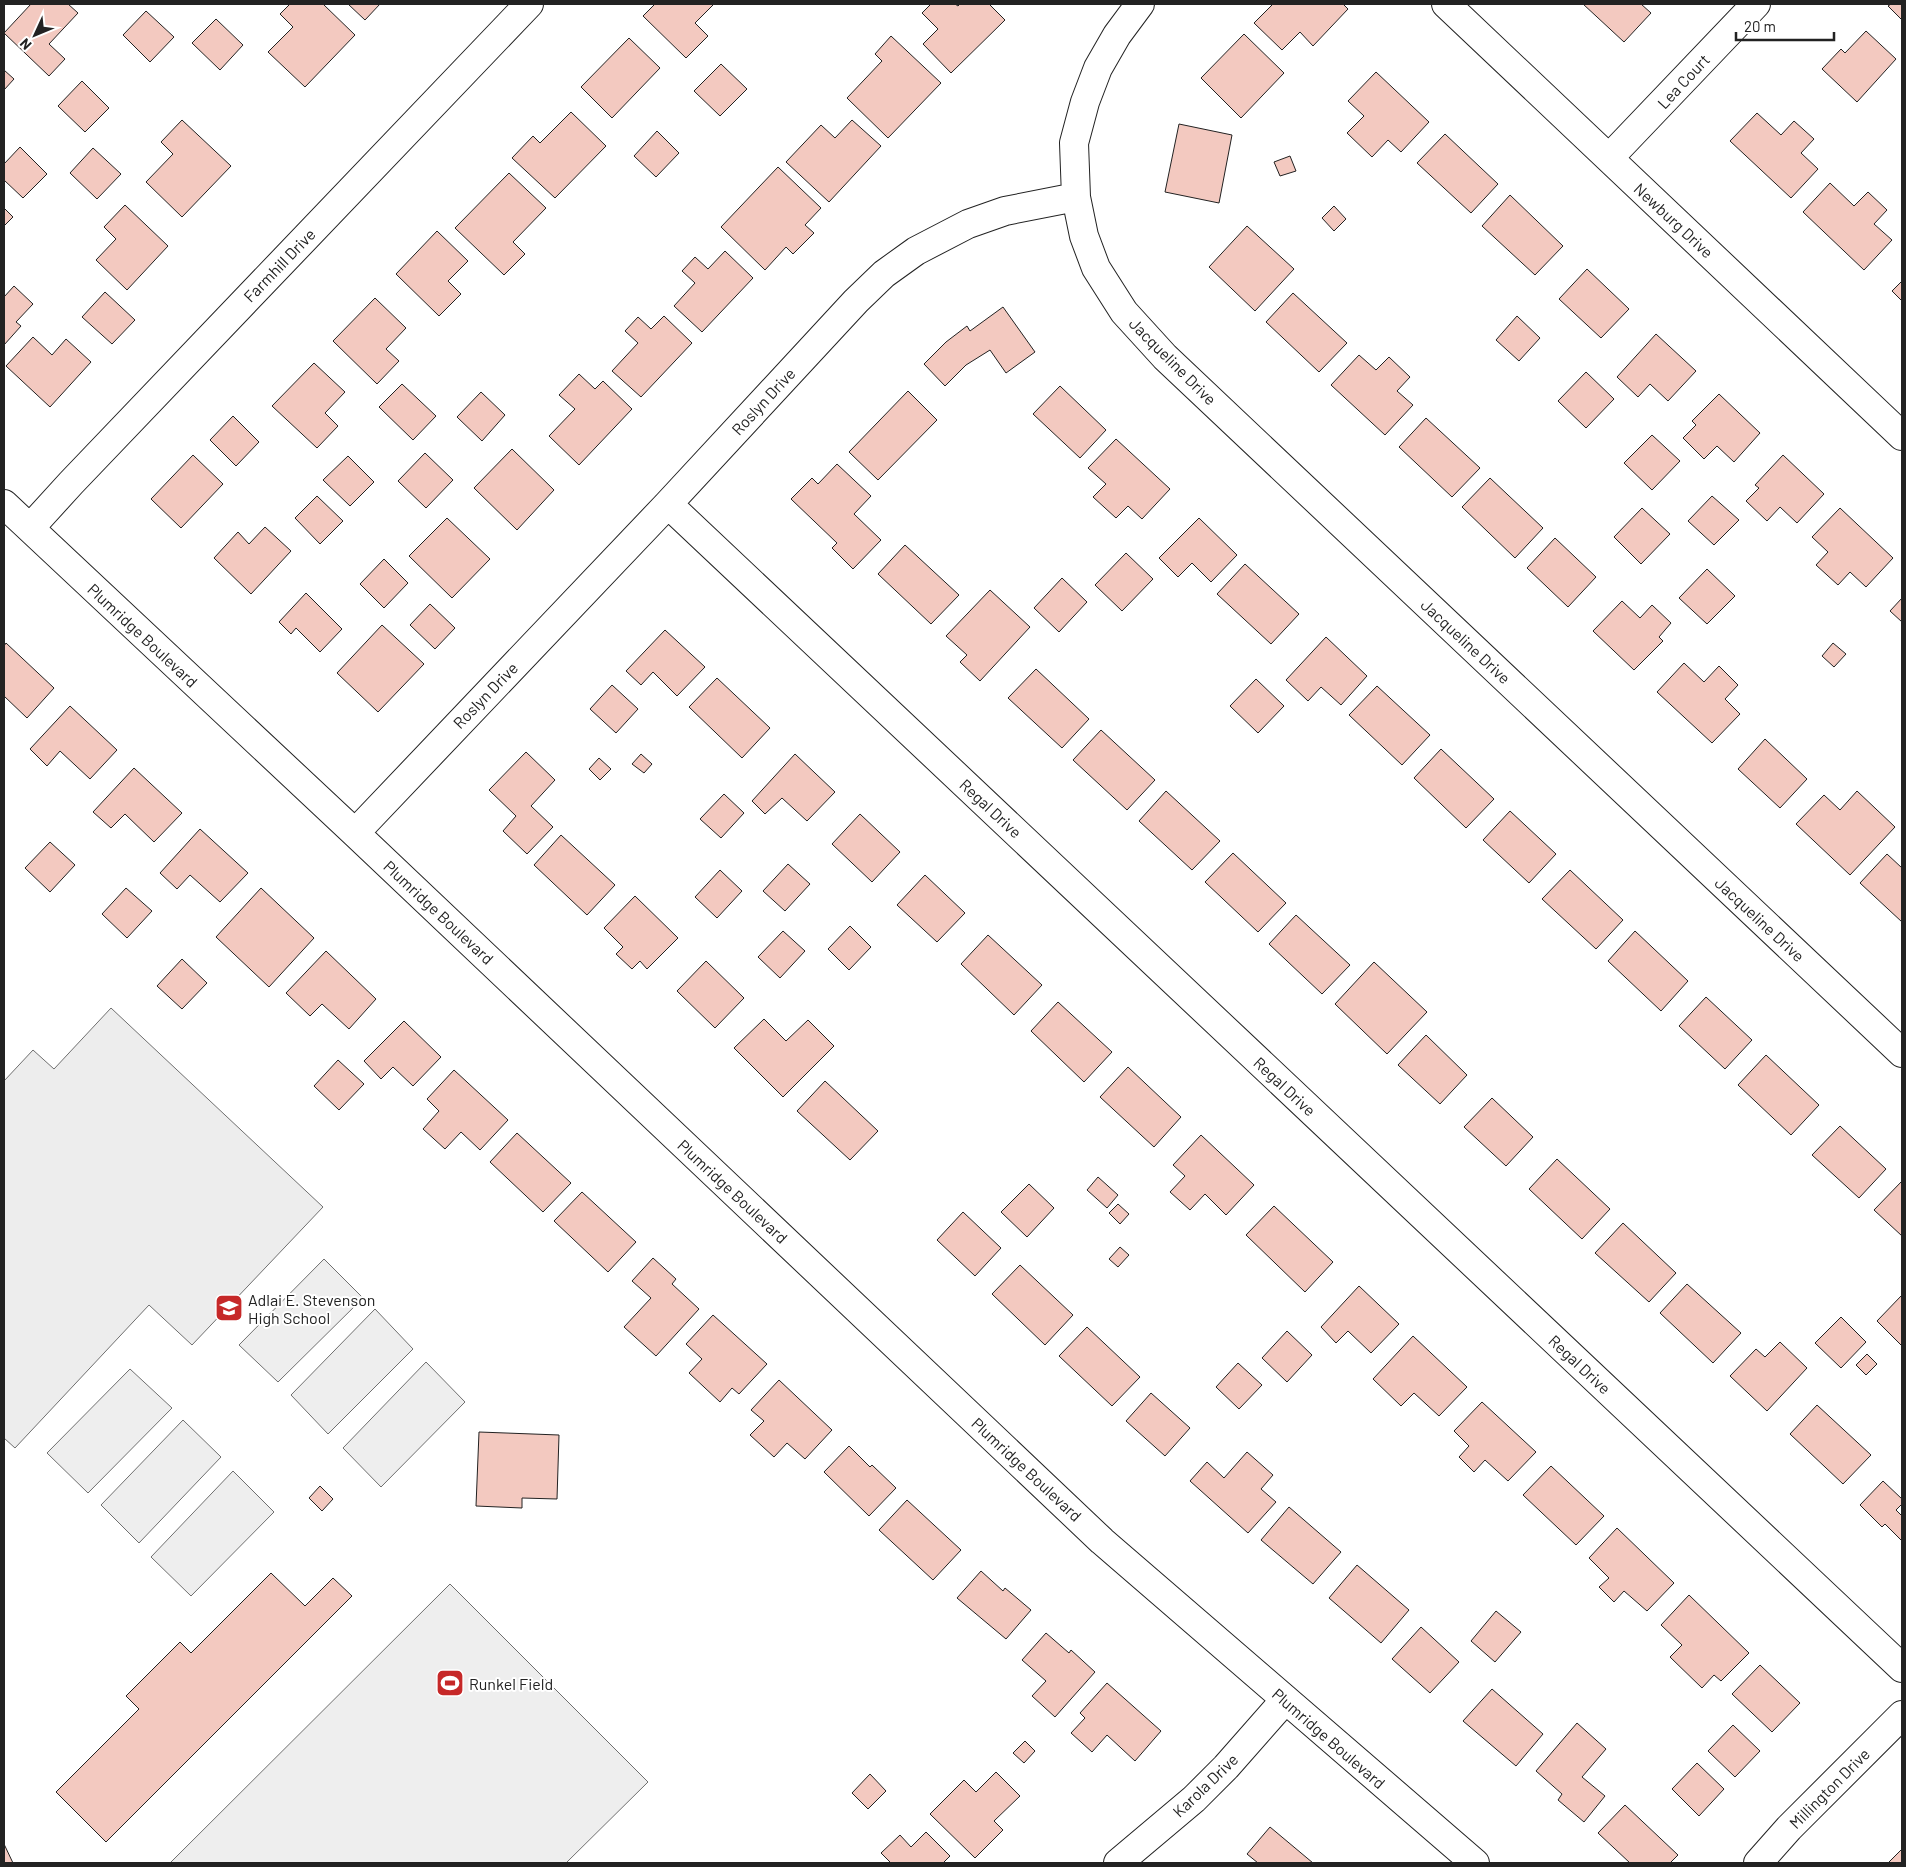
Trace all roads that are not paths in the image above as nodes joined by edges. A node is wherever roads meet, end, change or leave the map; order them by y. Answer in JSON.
{"nodes":[{"id":1,"x":529,"y":4,"type":"edge"},
{"id":2,"x":1140,"y":4,"type":"edge"},
{"id":3,"x":1446,"y":4,"type":"edge"},
{"id":4,"x":1756,"y":4,"type":"edge"},
{"id":5,"x":1609,"y":158,"type":"junction"},
{"id":6,"x":1076,"y":197,"type":"junction"},
{"id":7,"x":1902,"y":436,"type":"edge"},
{"id":8,"x":4,"y":504,"type":"edge"},
{"id":9,"x":668,"y":504,"type":"junction"},
{"id":10,"x":30,"y":528,"type":"junction"},
{"id":11,"x":355,"y":833,"type":"junction"},
{"id":12,"x":1902,"y":1053,"type":"edge"},
{"id":13,"x":1902,"y":1668,"type":"edge"},
{"id":14,"x":1285,"y":1700,"type":"junction"},
{"id":15,"x":1902,"y":1715,"type":"edge"},
{"id":16,"x":1118,"y":1863,"type":"edge"},
{"id":17,"x":1475,"y":1863,"type":"edge"},
{"id":18,"x":1758,"y":1863,"type":"edge"}],
"edges":[{"from":1,"to":10,"type":"street","name":"Farmhill Drive"},
{"from":2,"to":6,"type":"street"},
{"from":3,"to":5,"type":"street","name":"Newburg Drive"},
{"from":4,"to":5,"type":"street","name":"Lea Court"},
{"from":5,"to":7,"type":"street","name":"Newburg Drive"},
{"from":6,"to":9,"type":"street","name":"Roslyn Drive"},
{"from":6,"to":12,"type":"street","name":"Jacqueline Drive"},
{"from":8,"to":10,"type":"street","name":"Plumridge Boulevard"},
{"from":9,"to":11,"type":"street","name":"Roslyn Drive"},
{"from":9,"to":13,"type":"street","name":"Regal Drive"},
{"from":10,"to":11,"type":"street","name":"Plumridge Boulevard"},
{"from":11,"to":14,"type":"street","name":"Plumridge Boulevard"},
{"from":14,"to":16,"type":"street","name":"Karola Drive"},
{"from":14,"to":17,"type":"street","name":"Plumridge Boulevard"},
{"from":15,"to":18,"type":"street","name":"Millington Drive"}]}
